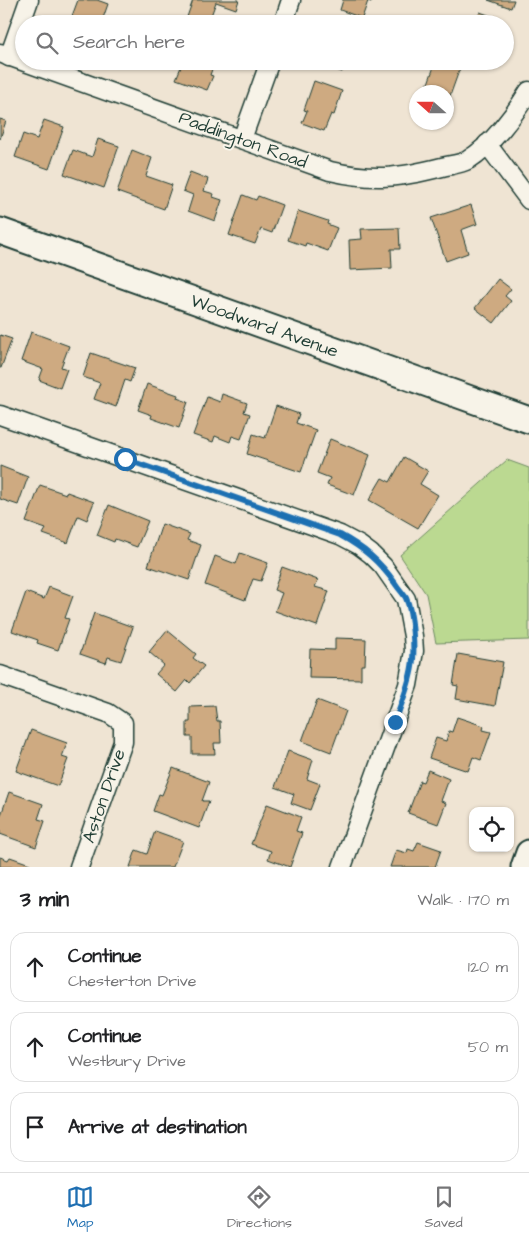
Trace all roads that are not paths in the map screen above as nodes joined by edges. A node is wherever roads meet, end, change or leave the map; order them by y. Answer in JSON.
{"nodes":[{"id":1,"x":29,"y":0,"type":"edge"},
{"id":2,"x":292,"y":0,"type":"edge"},
{"id":3,"x":22,"y":15,"type":"edge"},
{"id":4,"x":286,"y":15,"type":"edge"},
{"id":5,"x":15,"y":31,"type":"edge"},
{"id":6,"x":4,"y":55,"type":"edge"},
{"id":7,"x":46,"y":70,"type":"edge"},
{"id":8,"x":267,"y":70,"type":"edge"},
{"id":9,"x":529,"y":92,"type":"edge"},
{"id":10,"x":242,"y":140,"type":"junction"},
{"id":11,"x":487,"y":144,"type":"junction"},
{"id":12,"x":529,"y":200,"type":"edge"},
{"id":13,"x":0,"y":231,"type":"edge"},
{"id":14,"x":0,"y":415,"type":"edge"},
{"id":15,"x":529,"y":420,"type":"edge"},
{"id":16,"x":0,"y":675,"type":"edge"},
{"id":17,"x":529,"y":854,"type":"edge"},
{"id":18,"x":79,"y":867,"type":"edge"},
{"id":19,"x":342,"y":867,"type":"edge"},
{"id":20,"x":524,"y":867,"type":"edge"}],
"edges":[{"from":1,"to":3,"type":"street"},
{"from":2,"to":4,"type":"street"},
{"from":5,"to":6,"type":"street"},
{"from":7,"to":10,"type":"street","name":"Paddington Road"},
{"from":8,"to":10,"type":"street"},
{"from":9,"to":11,"type":"street","name":"Paddington Road"},
{"from":10,"to":11,"type":"street","name":"Paddington Road"},
{"from":11,"to":12,"type":"street"},
{"from":13,"to":15,"type":"main road","name":"Woodward Avenue"},
{"from":14,"to":19,"type":"street"},
{"from":16,"to":18,"type":"street","name":"Aston Drive"},
{"from":17,"to":20,"type":"main road"}]}
